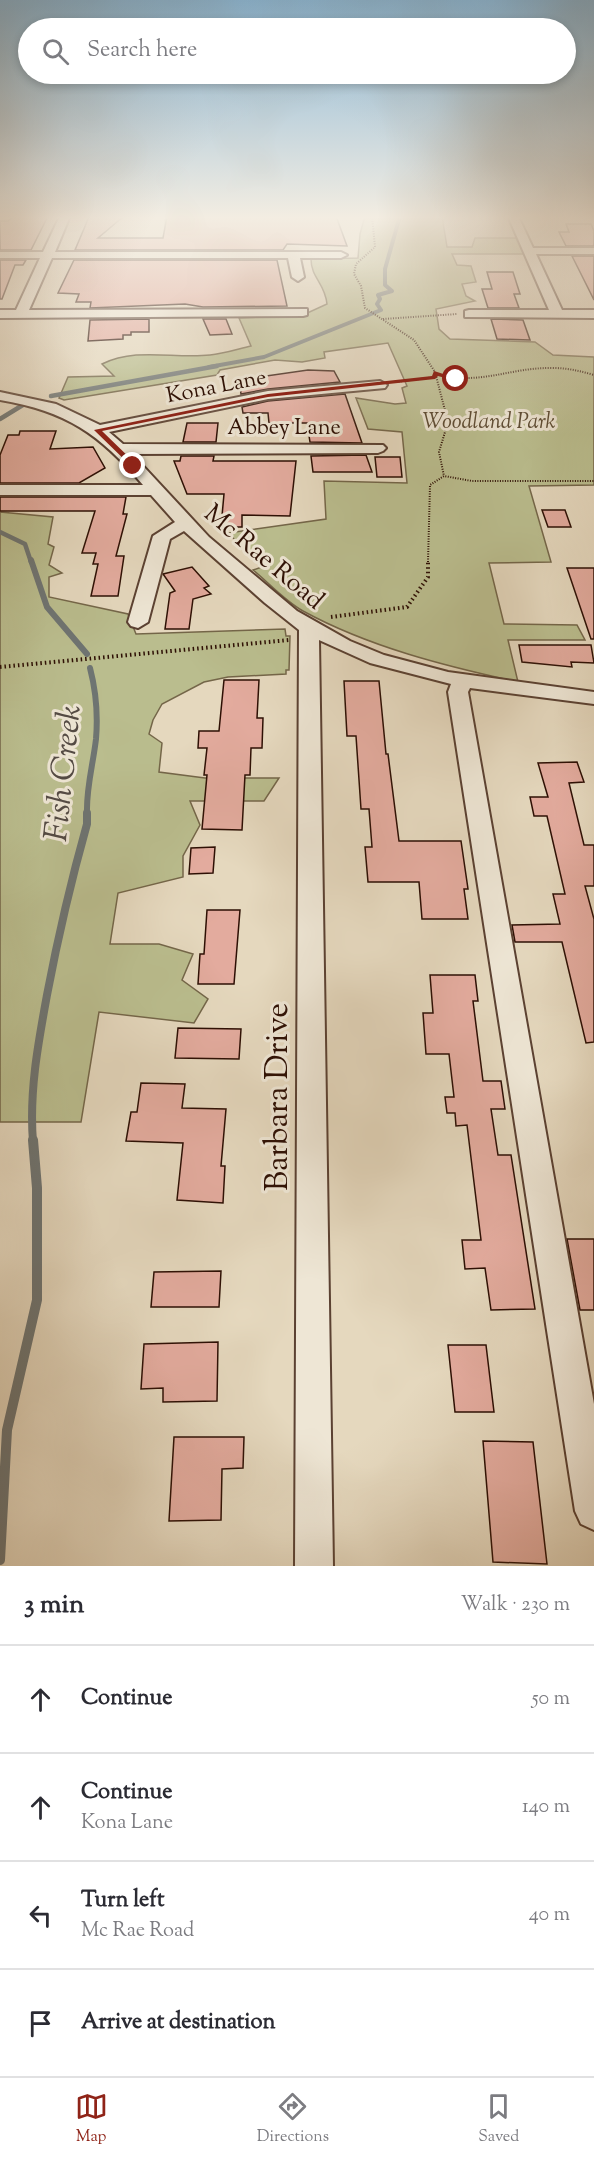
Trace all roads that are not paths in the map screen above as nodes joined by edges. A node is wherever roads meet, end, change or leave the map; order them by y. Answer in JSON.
{"nodes":[{"id":1,"x":32,"y":289,"type":"edge"},
{"id":2,"x":545,"y":289,"type":"edge"},
{"id":3,"x":303,"y":312,"type":"dead end"},
{"id":4,"x":0,"y":314,"type":"edge"},
{"id":5,"x":21,"y":314,"type":"junction"},
{"id":6,"x":469,"y":314,"type":"road end"},
{"id":7,"x":556,"y":314,"type":"junction"},
{"id":8,"x":594,"y":314,"type":"edge"},
{"id":9,"x":380,"y":385,"type":"road end"},
{"id":10,"x":4,"y":399,"type":"edge"},
{"id":11,"x":97,"y":430,"type":"junction"},
{"id":12,"x":118,"y":448,"type":"junction"},
{"id":13,"x":378,"y":448,"type":"dead end"},
{"id":14,"x":0,"y":490,"type":"edge"},
{"id":15,"x":155,"y":490,"type":"junction"},
{"id":16,"x":185,"y":524,"type":"junction"},
{"id":17,"x":138,"y":622,"type":"dead end"},
{"id":18,"x":311,"y":629,"type":"junction"},
{"id":19,"x":463,"y":681,"type":"junction"},
{"id":20,"x":594,"y":698,"type":"edge"},
{"id":21,"x":594,"y":1511,"type":"edge"},
{"id":22,"x":314,"y":1566,"type":"edge"}],
"edges":[{"from":1,"to":5,"type":"street"},
{"from":2,"to":7,"type":"street"},
{"from":3,"to":5,"type":"street"},
{"from":4,"to":5,"type":"street"},
{"from":6,"to":7,"type":"street"},
{"from":7,"to":8,"type":"street"},
{"from":9,"to":11,"type":"street","name":"Kona Lane"},
{"from":10,"to":11,"type":"street","name":"Mc Rae Road"},
{"from":11,"to":12,"type":"street","name":"Mc Rae Road"},
{"from":12,"to":13,"type":"street","name":"Abbey Lane"},
{"from":12,"to":15,"type":"street","name":"Mc Rae Road"},
{"from":14,"to":15,"type":"street"},
{"from":15,"to":16,"type":"street","name":"Mc Rae Road"},
{"from":16,"to":17,"type":"street"},
{"from":16,"to":18,"type":"street","name":"Mc Rae Road"},
{"from":18,"to":19,"type":"street","name":"Mc Rae Road"},
{"from":18,"to":22,"type":"street","name":"Barbara Drive"},
{"from":19,"to":20,"type":"street","name":"Mc Rae Road"},
{"from":19,"to":21,"type":"street"}]}
